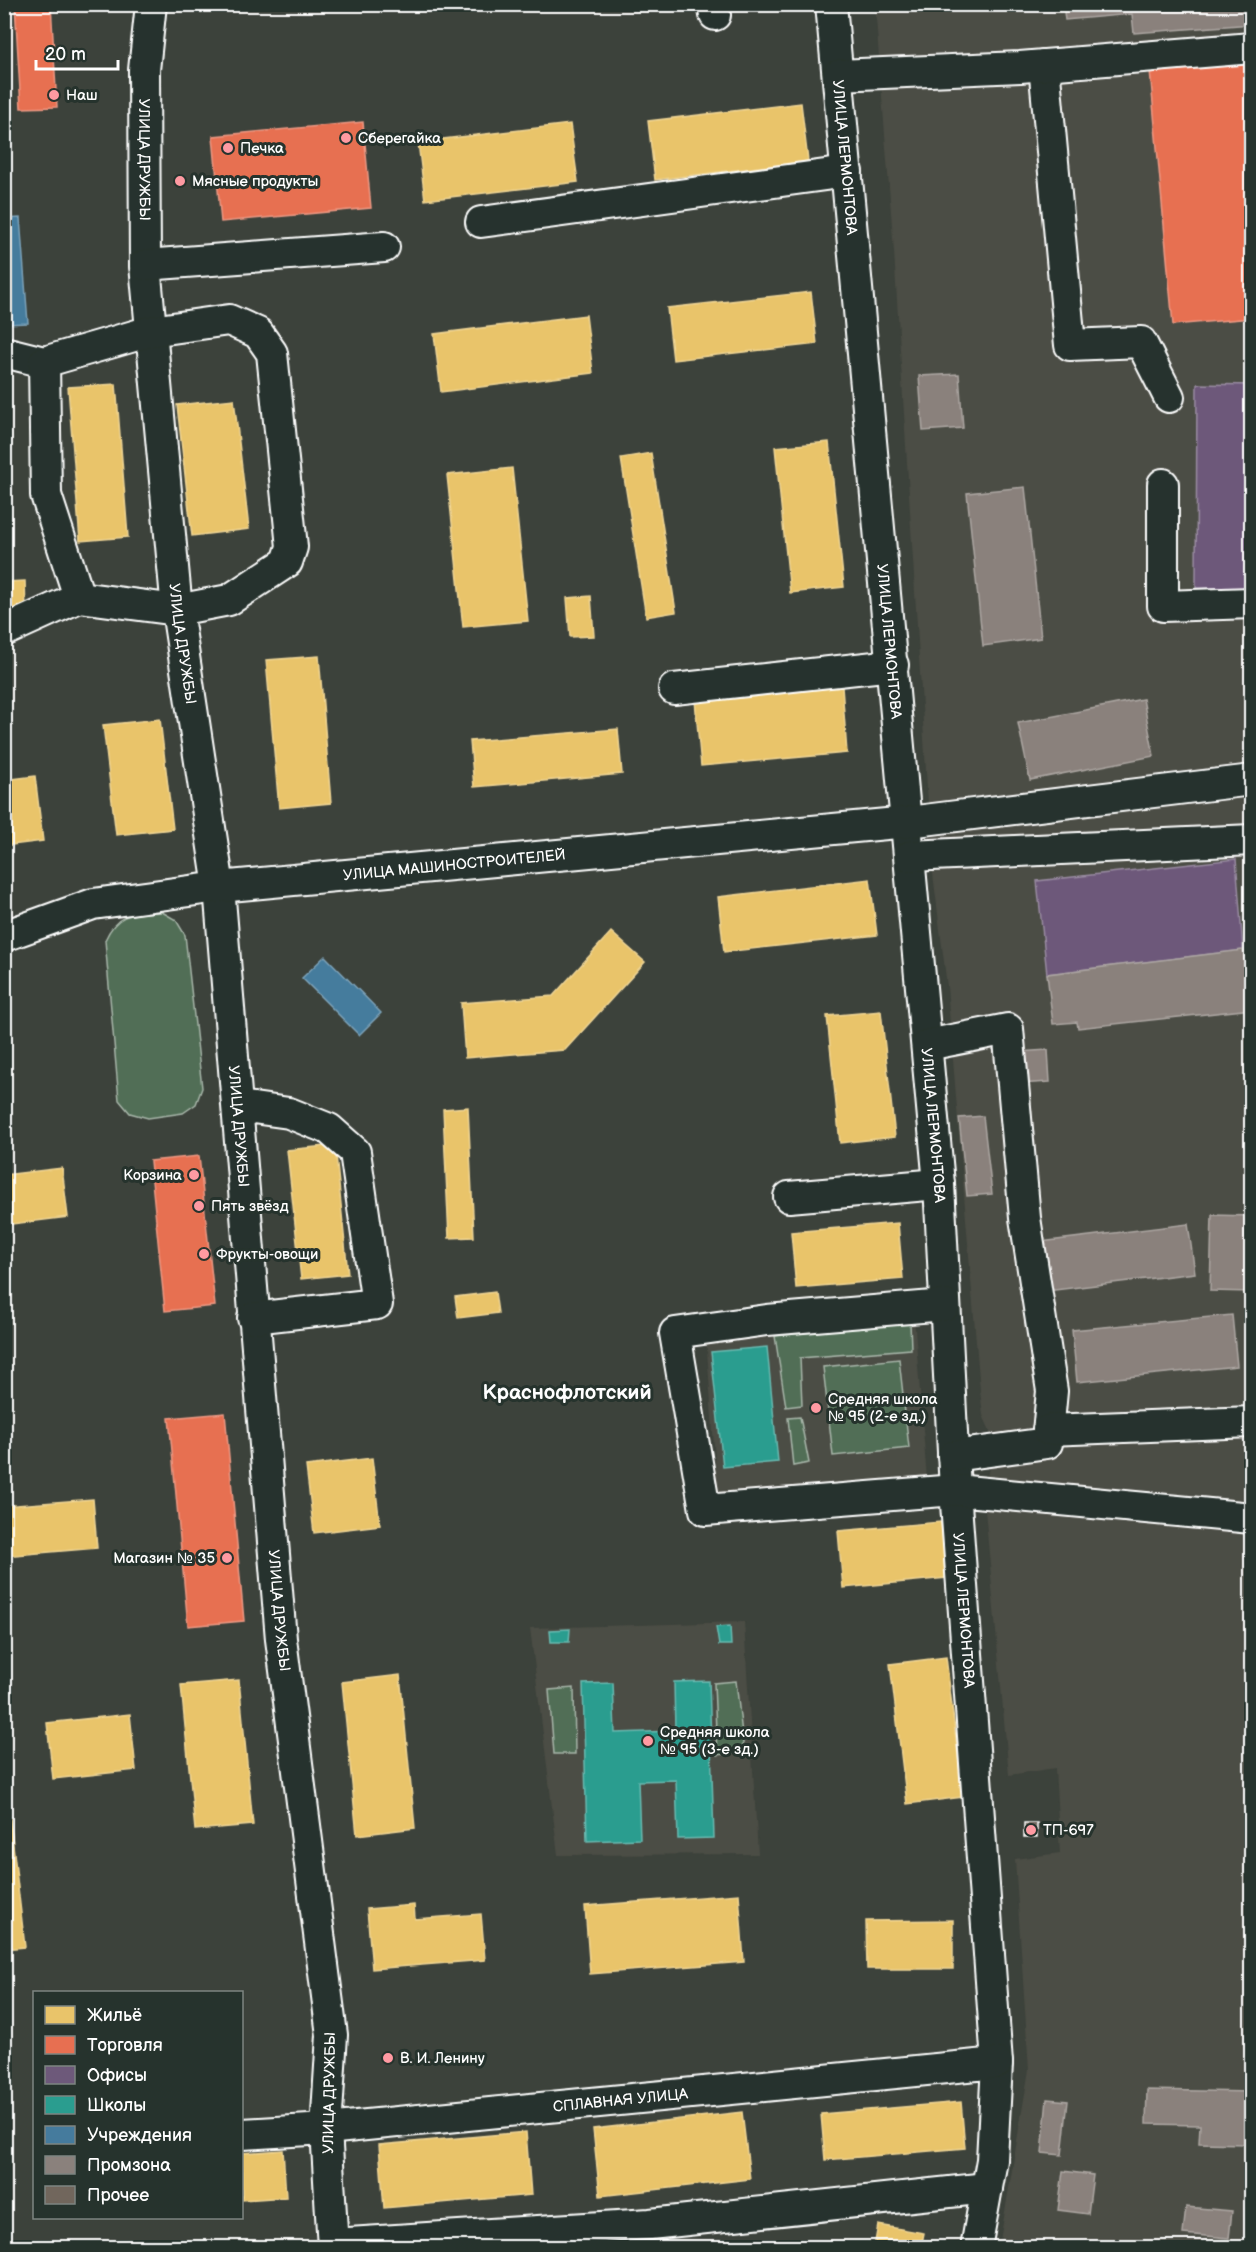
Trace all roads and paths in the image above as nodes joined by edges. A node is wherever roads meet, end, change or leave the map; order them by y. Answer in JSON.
{"nodes":[{"id":1,"x":151,"y":4,"type":"edge"},
{"id":2,"x":831,"y":4,"type":"edge"},
{"id":3,"x":1251,"y":48,"type":"edge"},
{"id":4,"x":1044,"y":65,"type":"junction"},
{"id":5,"x":838,"y":75,"type":"junction"},
{"id":6,"x":848,"y":172,"type":"junction"},
{"id":7,"x":481,"y":222,"type":"dead end"},
{"id":8,"x":384,"y":247,"type":"dead end"},
{"id":9,"x":145,"y":265,"type":"junction"},
{"id":10,"x":151,"y":331,"type":"junction"},
{"id":11,"x":4,"y":352,"type":"edge"},
{"id":12,"x":44,"y":362,"type":"junction"},
{"id":13,"x":1169,"y":397,"type":"dead end"},
{"id":14,"x":1163,"y":484,"type":"dead end"},
{"id":15,"x":78,"y":597,"type":"junction"},
{"id":16,"x":1251,"y":603,"type":"edge"},
{"id":17,"x":177,"y":610,"type":"junction"},
{"id":18,"x":4,"y":631,"type":"edge"},
{"id":19,"x":893,"y":665,"type":"junction"},
{"id":20,"x":674,"y":689,"type":"dead end"},
{"id":21,"x":1251,"y":780,"type":"edge"},
{"id":22,"x":908,"y":822,"type":"junction"},
{"id":23,"x":1251,"y":840,"type":"edge"},
{"id":24,"x":910,"y":856,"type":"junction"},
{"id":25,"x":219,"y":887,"type":"junction"},
{"id":26,"x":4,"y":936,"type":"edge"},
{"id":27,"x":927,"y":1045,"type":"junction"},
{"id":28,"x":239,"y":1106,"type":"junction"},
{"id":29,"x":939,"y":1184,"type":"junction"},
{"id":30,"x":789,"y":1197,"type":"dead end"},
{"id":31,"x":945,"y":1305,"type":"junction"},
{"id":32,"x":253,"y":1318,"type":"junction"},
{"id":33,"x":1251,"y":1422,"type":"edge"},
{"id":34,"x":1048,"y":1430,"type":"junction"},
{"id":35,"x":953,"y":1456,"type":"junction"},
{"id":36,"x":955,"y":1490,"type":"junction"},
{"id":37,"x":1251,"y":1518,"type":"edge"},
{"id":38,"x":997,"y":2063,"type":"junction"},
{"id":39,"x":326,"y":2129,"type":"junction"},
{"id":40,"x":243,"y":2134,"type":"edge"},
{"id":41,"x":987,"y":2188,"type":"junction"},
{"id":42,"x":478,"y":2241,"type":"edge"},
{"id":43,"x":333,"y":2246,"type":"edge"},
{"id":44,"x":976,"y":2247,"type":"edge"}],
"edges":[{"from":1,"to":9,"type":"street","name":"УЛИЦА ДРУЖБЫ"},
{"from":2,"to":5,"type":"street","name":"УЛИЦА ЛЕРМОНТОВА"},
{"from":3,"to":4,"type":"street"},
{"from":4,"to":5,"type":"street"},
{"from":4,"to":13,"type":"street"},
{"from":5,"to":6,"type":"street","name":"УЛИЦА ЛЕРМОНТОВА"},
{"from":6,"to":7,"type":"street"},
{"from":6,"to":19,"type":"street","name":"УЛИЦА ЛЕРМОНТОВА"},
{"from":8,"to":9,"type":"street"},
{"from":9,"to":10,"type":"street","name":"УЛИЦА ДРУЖБЫ"},
{"from":10,"to":12,"type":"street"},
{"from":10,"to":17,"type":"street","name":"УЛИЦА ДРУЖБЫ"},
{"from":10,"to":17,"type":"street"},
{"from":11,"to":12,"type":"street"},
{"from":12,"to":15,"type":"street"},
{"from":14,"to":16,"type":"street"},
{"from":15,"to":17,"type":"street"},
{"from":15,"to":18,"type":"street"},
{"from":17,"to":25,"type":"street","name":"УЛИЦА ДРУЖБЫ"},
{"from":19,"to":20,"type":"street"},
{"from":19,"to":22,"type":"street","name":"УЛИЦА ЛЕРМОНТОВА"},
{"from":21,"to":22,"type":"street","name":"УЛИЦА МАШИНОСТРОИТЕЛЕЙ"},
{"from":22,"to":24,"type":"street","name":"УЛИЦА ЛЕРМОНТОВА"},
{"from":22,"to":25,"type":"street","name":"УЛИЦА МАШИНОСТРОИТЕЛЕЙ"},
{"from":23,"to":24,"type":"street"},
{"from":24,"to":27,"type":"street","name":"УЛИЦА ЛЕРМОНТОВА"},
{"from":25,"to":26,"type":"street","name":"УЛИЦА МАШИНОСТРОИТЕЛЕЙ"},
{"from":25,"to":28,"type":"street","name":"УЛИЦА ДРУЖБЫ"},
{"from":27,"to":29,"type":"street","name":"УЛИЦА ЛЕРМОНТОВА"},
{"from":27,"to":34,"type":"street"},
{"from":28,"to":32,"type":"street","name":"УЛИЦА ДРУЖБЫ"},
{"from":28,"to":32,"type":"street"},
{"from":29,"to":30,"type":"street"},
{"from":29,"to":31,"type":"street","name":"УЛИЦА ЛЕРМОНТОВА"},
{"from":31,"to":35,"type":"street","name":"УЛИЦА ЛЕРМОНТОВА"},
{"from":31,"to":36,"type":"street"},
{"from":32,"to":39,"type":"street","name":"УЛИЦА ДРУЖБЫ"},
{"from":33,"to":34,"type":"street"},
{"from":34,"to":35,"type":"street"},
{"from":35,"to":36,"type":"street","name":"УЛИЦА ЛЕРМОНТОВА"},
{"from":36,"to":37,"type":"street"},
{"from":36,"to":38,"type":"street","name":"УЛИЦА ЛЕРМОНТОВА"},
{"from":38,"to":39,"type":"street","name":"СПЛАВНАЯ УЛИЦА"},
{"from":38,"to":41,"type":"street","name":"УЛИЦА ЛЕРМОНТОВА"},
{"from":39,"to":40,"type":"street","name":"СПЛАВНАЯ УЛИЦА"},
{"from":39,"to":43,"type":"street","name":"УЛИЦА ДРУЖБЫ"},
{"from":41,"to":42,"type":"street"},
{"from":41,"to":44,"type":"street","name":"УЛИЦА ЛЕРМОНТОВА"},
{"from":42,"to":43,"type":"street"}]}
